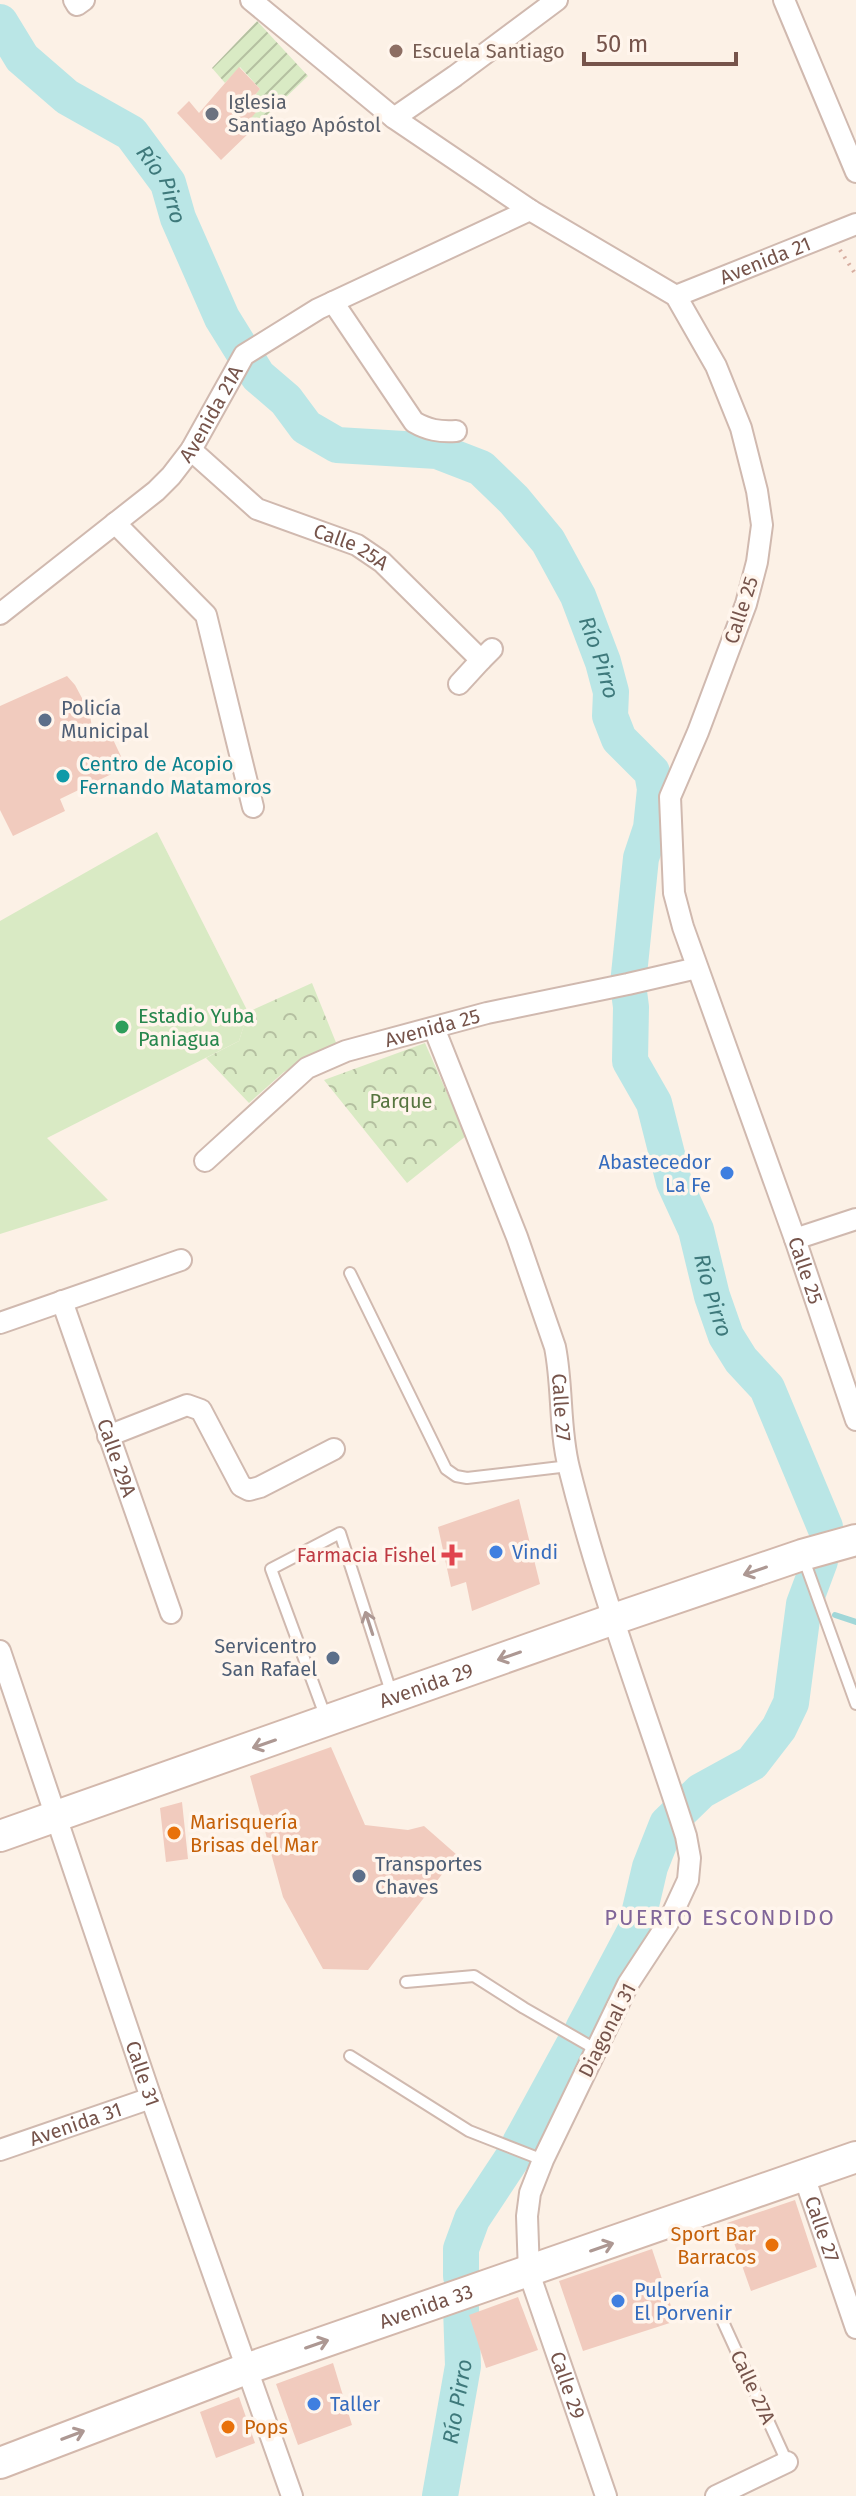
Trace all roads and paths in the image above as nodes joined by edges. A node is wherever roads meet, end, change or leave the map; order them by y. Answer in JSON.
{"nodes":[{"id":1,"x":74,"y":0,"type":"edge"},
{"id":2,"x":84,"y":0,"type":"edge"},
{"id":3,"x":251,"y":0,"type":"edge"},
{"id":4,"x":557,"y":0,"type":"edge"},
{"id":5,"x":792,"y":3,"type":"edge"},
{"id":6,"x":394,"y":118,"type":"junction"},
{"id":7,"x":856,"y":172,"type":"edge"},
{"id":8,"x":530,"y":210,"type":"junction"},
{"id":9,"x":856,"y":224,"type":"edge"},
{"id":10,"x":830,"y":234,"type":"junction"},
{"id":11,"x":856,"y":275,"type":"edge"},
{"id":12,"x":676,"y":296,"type":"junction"},
{"id":13,"x":333,"y":302,"type":"junction"},
{"id":14,"x":456,"y":431,"type":"dead end"},
{"id":15,"x":191,"y":450,"type":"junction"},
{"id":16,"x":115,"y":523,"type":"junction"},
{"id":17,"x":5,"y":603,"type":"edge"},
{"id":18,"x":459,"y":684,"type":"dead end"},
{"id":19,"x":253,"y":807,"type":"dead end"},
{"id":20,"x":697,"y":968,"type":"junction"},
{"id":21,"x":434,"y":1028,"type":"junction"},
{"id":22,"x":205,"y":1161,"type":"dead end"},
{"id":23,"x":856,"y":1219,"type":"edge"},
{"id":24,"x":795,"y":1239,"type":"junction"},
{"id":25,"x":181,"y":1260,"type":"dead end"},
{"id":26,"x":350,"y":1273,"type":"dead end"},
{"id":27,"x":62,"y":1301,"type":"junction"},
{"id":28,"x":0,"y":1323,"type":"edge"},
{"id":29,"x":856,"y":1420,"type":"edge"},
{"id":30,"x":108,"y":1436,"type":"junction"},
{"id":31,"x":334,"y":1449,"type":"dead end"},
{"id":32,"x":569,"y":1466,"type":"junction"},
{"id":33,"x":856,"y":1540,"type":"edge"},
{"id":34,"x":802,"y":1555,"type":"junction"},
{"id":35,"x":171,"y":1613,"type":"dead end"},
{"id":36,"x":614,"y":1619,"type":"junction"},
{"id":37,"x":0,"y":1651,"type":"edge"},
{"id":38,"x":393,"y":1697,"type":"junction"},
{"id":39,"x":856,"y":1704,"type":"edge"},
{"id":40,"x":328,"y":1721,"type":"junction"},
{"id":41,"x":672,"y":1793,"type":"joint"},
{"id":42,"x":55,"y":1817,"type":"junction"},
{"id":43,"x":0,"y":1836,"type":"edge"},
{"id":44,"x":406,"y":1982,"type":"dead end"},
{"id":45,"x":597,"y":2050,"type":"junction"},
{"id":46,"x":350,"y":2056,"type":"dead end"},
{"id":47,"x":151,"y":2098,"type":"junction"},
{"id":48,"x":0,"y":2150,"type":"edge"},
{"id":49,"x":856,"y":2157,"type":"edge"},
{"id":50,"x":543,"y":2160,"type":"junction"},
{"id":51,"x":804,"y":2176,"type":"junction"},
{"id":52,"x":529,"y":2273,"type":"junction"},
{"id":53,"x":719,"y":2313,"type":"dead end"},
{"id":54,"x":856,"y":2328,"type":"edge"},
{"id":55,"x":246,"y":2369,"type":"junction"},
{"id":56,"x":787,"y":2462,"type":"joint"},
{"id":57,"x":0,"y":2463,"type":"edge"},
{"id":58,"x":292,"y":2496,"type":"edge"},
{"id":59,"x":606,"y":2496,"type":"edge"},
{"id":60,"x":716,"y":2496,"type":"edge"}],
"edges":[{"from":1,"to":2,"type":"street"},
{"from":3,"to":6,"type":"street","name":"Calle 25"},
{"from":4,"to":6,"type":"street"},
{"from":5,"to":7,"type":"street"},
{"from":6,"to":8,"type":"street","name":"Calle 25"},
{"from":8,"to":12,"type":"street","name":"Calle 25"},
{"from":8,"to":13,"type":"street","name":"Avenida 21A"},
{"from":9,"to":10,"type":"street","name":"Avenida 21"},
{"from":10,"to":11,"type":"path"},
{"from":10,"to":12,"type":"street","name":"Avenida 21"},
{"from":12,"to":20,"type":"street","name":"Calle 25"},
{"from":13,"to":14,"type":"street"},
{"from":13,"to":15,"type":"street","name":"Avenida 21A"},
{"from":15,"to":16,"type":"street","name":"Avenida 21A"},
{"from":15,"to":18,"type":"street","name":"Calle 25A"},
{"from":16,"to":17,"type":"street","name":"Avenida 21A"},
{"from":16,"to":19,"type":"street"},
{"from":20,"to":21,"type":"street","name":"Avenida 25"},
{"from":20,"to":24,"type":"street","name":"Calle 25"},
{"from":21,"to":22,"type":"street","name":"Avenida 25"},
{"from":21,"to":32,"type":"street","name":"Calle 27"},
{"from":23,"to":24,"type":"street"},
{"from":24,"to":29,"type":"street","name":"Calle 25"},
{"from":25,"to":27,"type":"street"},
{"from":26,"to":32,"type":"lane"},
{"from":27,"to":28,"type":"street"},
{"from":27,"to":30,"type":"street","name":"Calle 29A"},
{"from":30,"to":31,"type":"street"},
{"from":30,"to":35,"type":"street","name":"Calle 29A"},
{"from":32,"to":36,"type":"street","name":"Calle 27"},
{"from":33,"to":34,"type":"main road","name":"Avenida 29"},
{"from":34,"to":36,"type":"main road","name":"Avenida 29","one_way":true},
{"from":34,"to":39,"type":"lane"},
{"from":36,"to":38,"type":"main road","name":"Avenida 29","one_way":true},
{"from":36,"to":41,"type":"street","name":"Calle 27"},
{"from":37,"to":42,"type":"street","name":"Calle 31"},
{"from":38,"to":40,"type":"main road","name":"Avenida 29"},
{"from":38,"to":40,"type":"lane","one_way":true},
{"from":40,"to":42,"type":"main road","name":"Avenida 29","one_way":true},
{"from":41,"to":45,"type":"street","name":"Diagonal 31"},
{"from":42,"to":43,"type":"main road","name":"Avenida 29"},
{"from":42,"to":47,"type":"street","name":"Calle 31"},
{"from":44,"to":45,"type":"lane"},
{"from":45,"to":50,"type":"street","name":"Diagonal 31"},
{"from":46,"to":50,"type":"lane"},
{"from":47,"to":48,"type":"street","name":"Avenida 31"},
{"from":47,"to":55,"type":"street","name":"Calle 31"},
{"from":49,"to":51,"type":"main road","name":"Avenida 33"},
{"from":50,"to":52,"type":"street","name":"Diagonal 31"},
{"from":52,"to":51,"type":"main road","name":"Avenida 33","one_way":true},
{"from":51,"to":54,"type":"street","name":"Calle 27"},
{"from":55,"to":52,"type":"main road","name":"Avenida 33","one_way":true},
{"from":52,"to":59,"type":"street","name":"Calle 29"},
{"from":53,"to":56,"type":"lane","name":"Calle 27A"},
{"from":57,"to":55,"type":"main road","name":"Avenida 33","one_way":true},
{"from":55,"to":58,"type":"street","name":"Calle 31"},
{"from":56,"to":60,"type":"street"}]}
